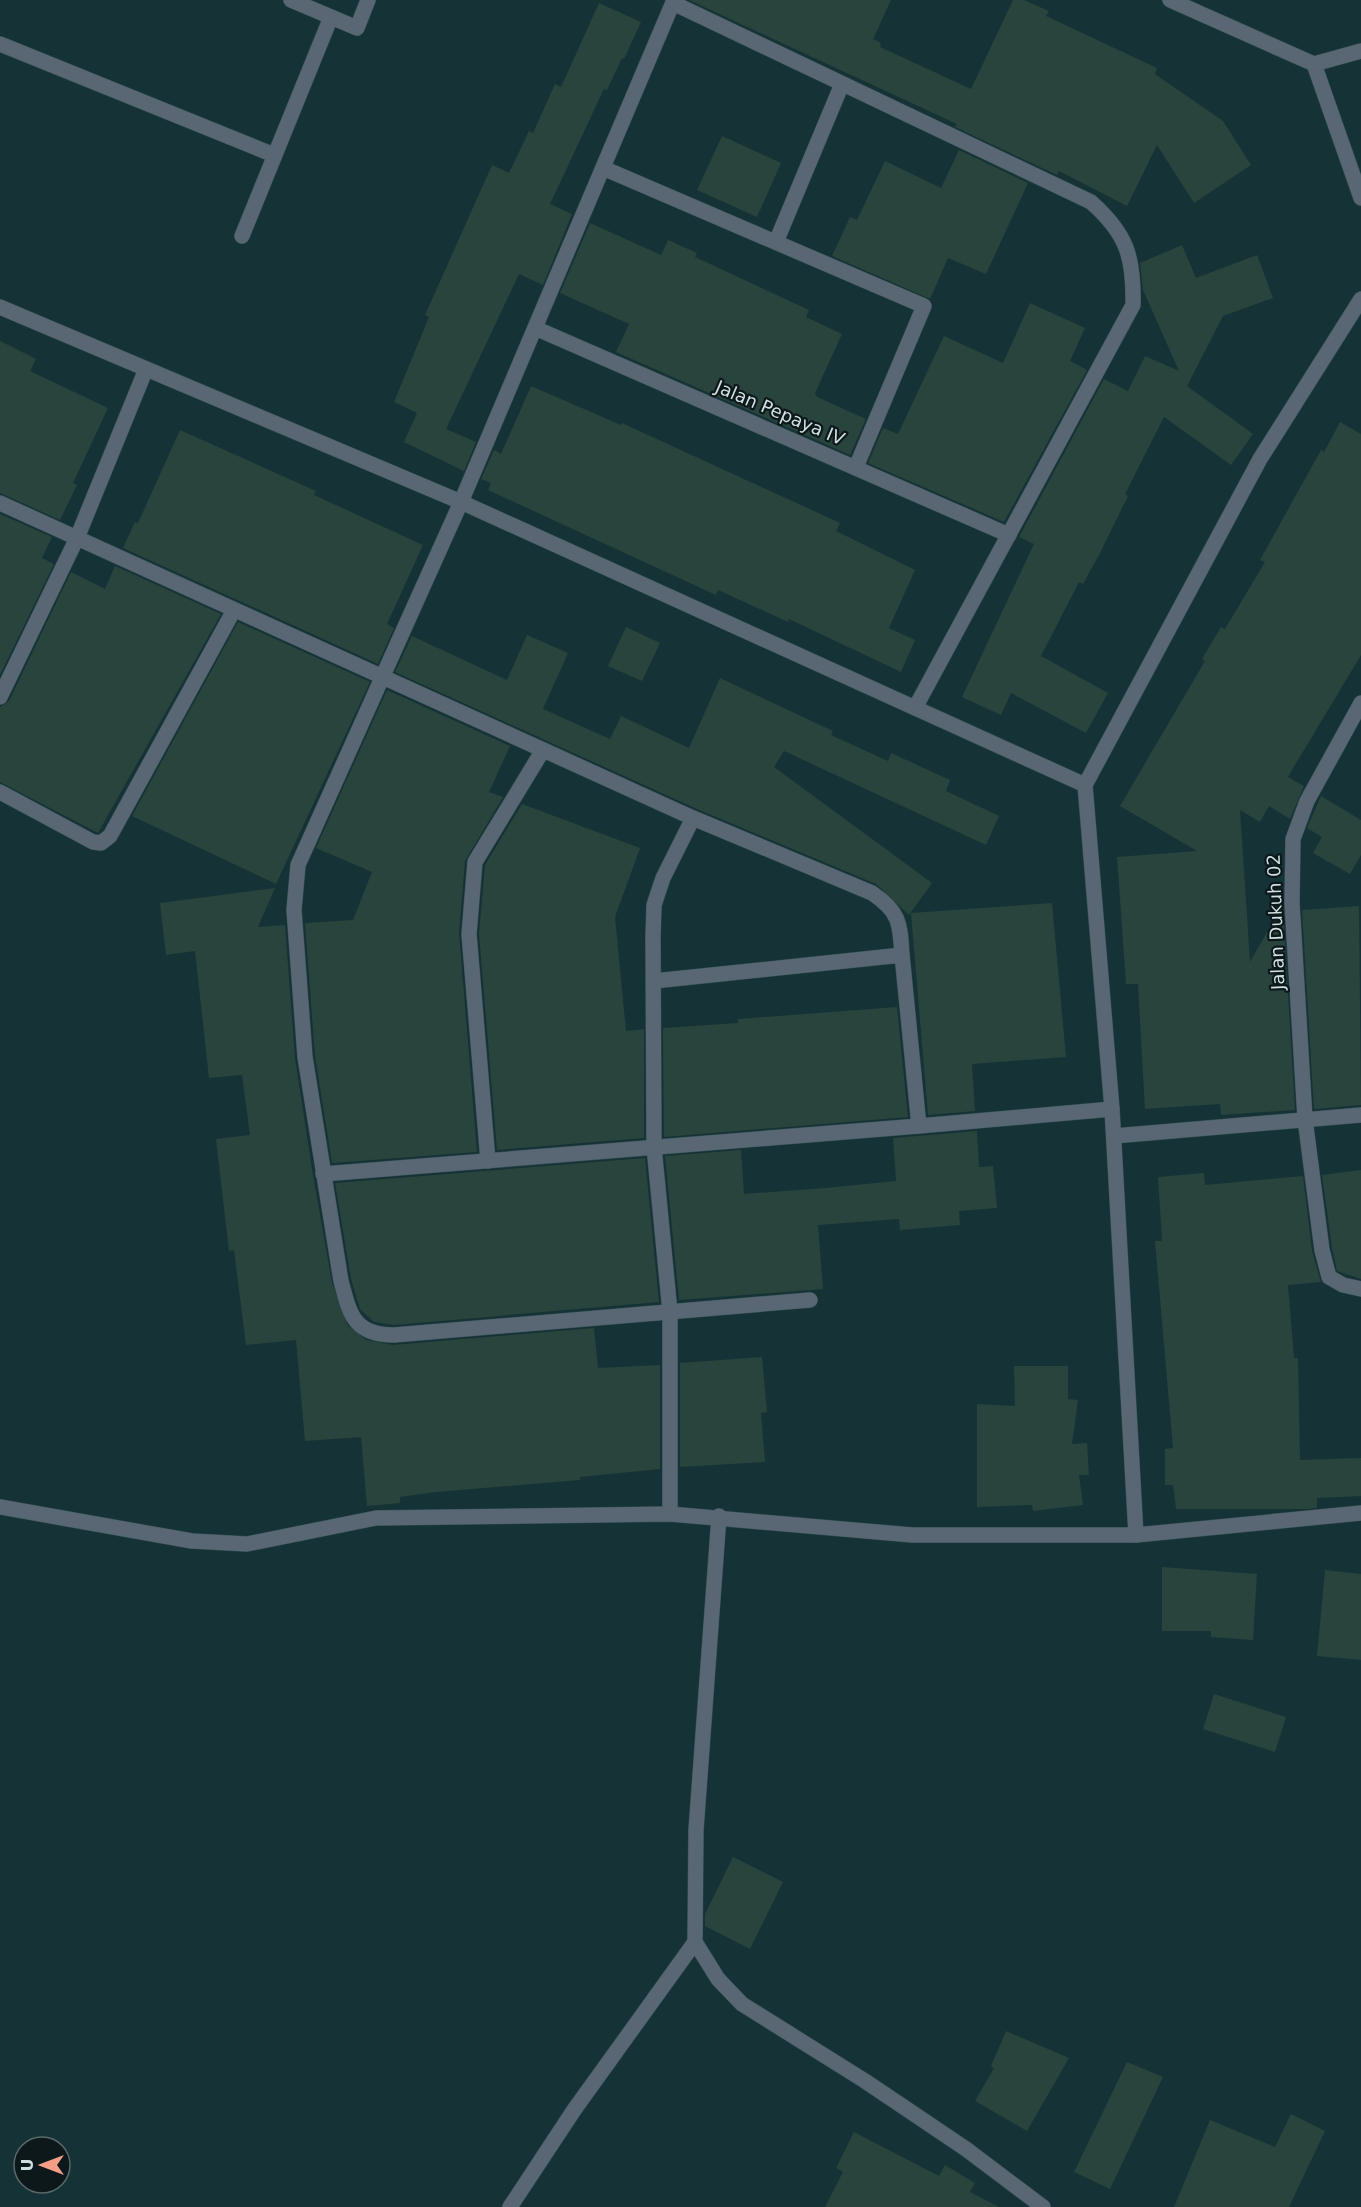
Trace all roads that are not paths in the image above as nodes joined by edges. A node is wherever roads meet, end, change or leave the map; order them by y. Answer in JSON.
{"nodes":[{"id":1,"x":291,"y":0,"type":"edge"},
{"id":2,"x":368,"y":0,"type":"edge"},
{"id":3,"x":1170,"y":0,"type":"edge"},
{"id":4,"x":674,"y":2,"type":"edge"},
{"id":5,"x":331,"y":17,"type":"junction"},
{"id":6,"x":0,"y":44,"type":"edge"},
{"id":7,"x":1361,"y":51,"type":"edge"},
{"id":8,"x":1314,"y":64,"type":"junction"},
{"id":9,"x":842,"y":84,"type":"junction"},
{"id":10,"x":274,"y":155,"type":"junction"},
{"id":11,"x":603,"y":168,"type":"junction"},
{"id":12,"x":1361,"y":198,"type":"edge"},
{"id":13,"x":242,"y":236,"type":"dead end"},
{"id":14,"x":777,"y":242,"type":"junction"},
{"id":15,"x":1361,"y":299,"type":"edge"},
{"id":16,"x":0,"y":307,"type":"edge"},
{"id":17,"x":535,"y":328,"type":"junction"},
{"id":18,"x":146,"y":369,"type":"junction"},
{"id":19,"x":856,"y":467,"type":"junction"},
{"id":20,"x":461,"y":502,"type":"junction"},
{"id":21,"x":0,"y":503,"type":"edge"},
{"id":22,"x":1009,"y":535,"type":"junction"},
{"id":23,"x":77,"y":538,"type":"junction"},
{"id":24,"x":234,"y":610,"type":"junction"},
{"id":25,"x":382,"y":677,"type":"junction"},
{"id":26,"x":0,"y":697,"type":"edge"},
{"id":27,"x":1361,"y":703,"type":"edge"},
{"id":28,"x":915,"y":708,"type":"junction"},
{"id":29,"x":543,"y":750,"type":"junction"},
{"id":30,"x":1085,"y":785,"type":"junction"},
{"id":31,"x":0,"y":792,"type":"edge"},
{"id":32,"x":693,"y":818,"type":"junction"},
{"id":33,"x":902,"y":955,"type":"junction"},
{"id":34,"x":654,"y":981,"type":"junction"},
{"id":35,"x":1112,"y":1109,"type":"junction"},
{"id":36,"x":1361,"y":1115,"type":"edge"},
{"id":37,"x":1305,"y":1119,"type":"junction"},
{"id":38,"x":919,"y":1126,"type":"junction"},
{"id":39,"x":1114,"y":1136,"type":"junction"},
{"id":40,"x":654,"y":1147,"type":"junction"},
{"id":41,"x":488,"y":1161,"type":"junction"},
{"id":42,"x":323,"y":1174,"type":"junction"},
{"id":43,"x":1361,"y":1289,"type":"edge"},
{"id":44,"x":810,"y":1300,"type":"dead end"},
{"id":45,"x":670,"y":1312,"type":"junction"},
{"id":46,"x":0,"y":1507,"type":"edge"},
{"id":47,"x":1361,"y":1513,"type":"edge"},
{"id":48,"x":670,"y":1514,"type":"junction"},
{"id":49,"x":718,"y":1516,"type":"junction"},
{"id":50,"x":1136,"y":1535,"type":"junction"},
{"id":51,"x":695,"y":1942,"type":"junction"},
{"id":52,"x":510,"y":2207,"type":"edge"},
{"id":53,"x":1043,"y":2207,"type":"edge"}],
"edges":[{"from":1,"to":5,"type":"street"},
{"from":2,"to":5,"type":"street"},
{"from":3,"to":8,"type":"street"},
{"from":4,"to":9,"type":"street"},
{"from":4,"to":11,"type":"street"},
{"from":5,"to":10,"type":"street"},
{"from":6,"to":10,"type":"street"},
{"from":7,"to":8,"type":"street"},
{"from":8,"to":12,"type":"street"},
{"from":9,"to":14,"type":"street"},
{"from":9,"to":22,"type":"street"},
{"from":10,"to":13,"type":"street"},
{"from":11,"to":14,"type":"street"},
{"from":11,"to":17,"type":"street"},
{"from":14,"to":19,"type":"street"},
{"from":15,"to":30,"type":"street"},
{"from":16,"to":18,"type":"street"},
{"from":17,"to":19,"type":"street","name":"Jalan Pepaya IV"},
{"from":17,"to":20,"type":"street"},
{"from":18,"to":20,"type":"street"},
{"from":18,"to":23,"type":"street"},
{"from":19,"to":22,"type":"street","name":"Jalan Pepaya IV"},
{"from":20,"to":25,"type":"street"},
{"from":20,"to":28,"type":"street"},
{"from":21,"to":23,"type":"street"},
{"from":22,"to":28,"type":"street"},
{"from":23,"to":24,"type":"street"},
{"from":23,"to":26,"type":"street"},
{"from":24,"to":25,"type":"street"},
{"from":24,"to":31,"type":"street"},
{"from":25,"to":29,"type":"street"},
{"from":25,"to":42,"type":"street"},
{"from":27,"to":37,"type":"street","name":"Jalan Dukuh 02"},
{"from":28,"to":30,"type":"street"},
{"from":29,"to":32,"type":"street"},
{"from":29,"to":41,"type":"street"},
{"from":30,"to":35,"type":"street"},
{"from":32,"to":33,"type":"street"},
{"from":32,"to":34,"type":"street"},
{"from":33,"to":34,"type":"street"},
{"from":33,"to":38,"type":"street"},
{"from":34,"to":40,"type":"street"},
{"from":35,"to":38,"type":"street"},
{"from":35,"to":39,"type":"street"},
{"from":36,"to":37,"type":"street"},
{"from":37,"to":39,"type":"street"},
{"from":37,"to":43,"type":"street","name":"Jalan Dukuh 02"},
{"from":38,"to":40,"type":"street"},
{"from":39,"to":50,"type":"street"},
{"from":40,"to":41,"type":"street"},
{"from":40,"to":45,"type":"street"},
{"from":41,"to":42,"type":"street"},
{"from":42,"to":45,"type":"street"},
{"from":44,"to":45,"type":"street"},
{"from":45,"to":48,"type":"street"},
{"from":46,"to":48,"type":"street"},
{"from":47,"to":50,"type":"street"},
{"from":48,"to":49,"type":"street"},
{"from":49,"to":50,"type":"street"},
{"from":49,"to":51,"type":"street"},
{"from":51,"to":52,"type":"street"},
{"from":51,"to":53,"type":"street"}]}
